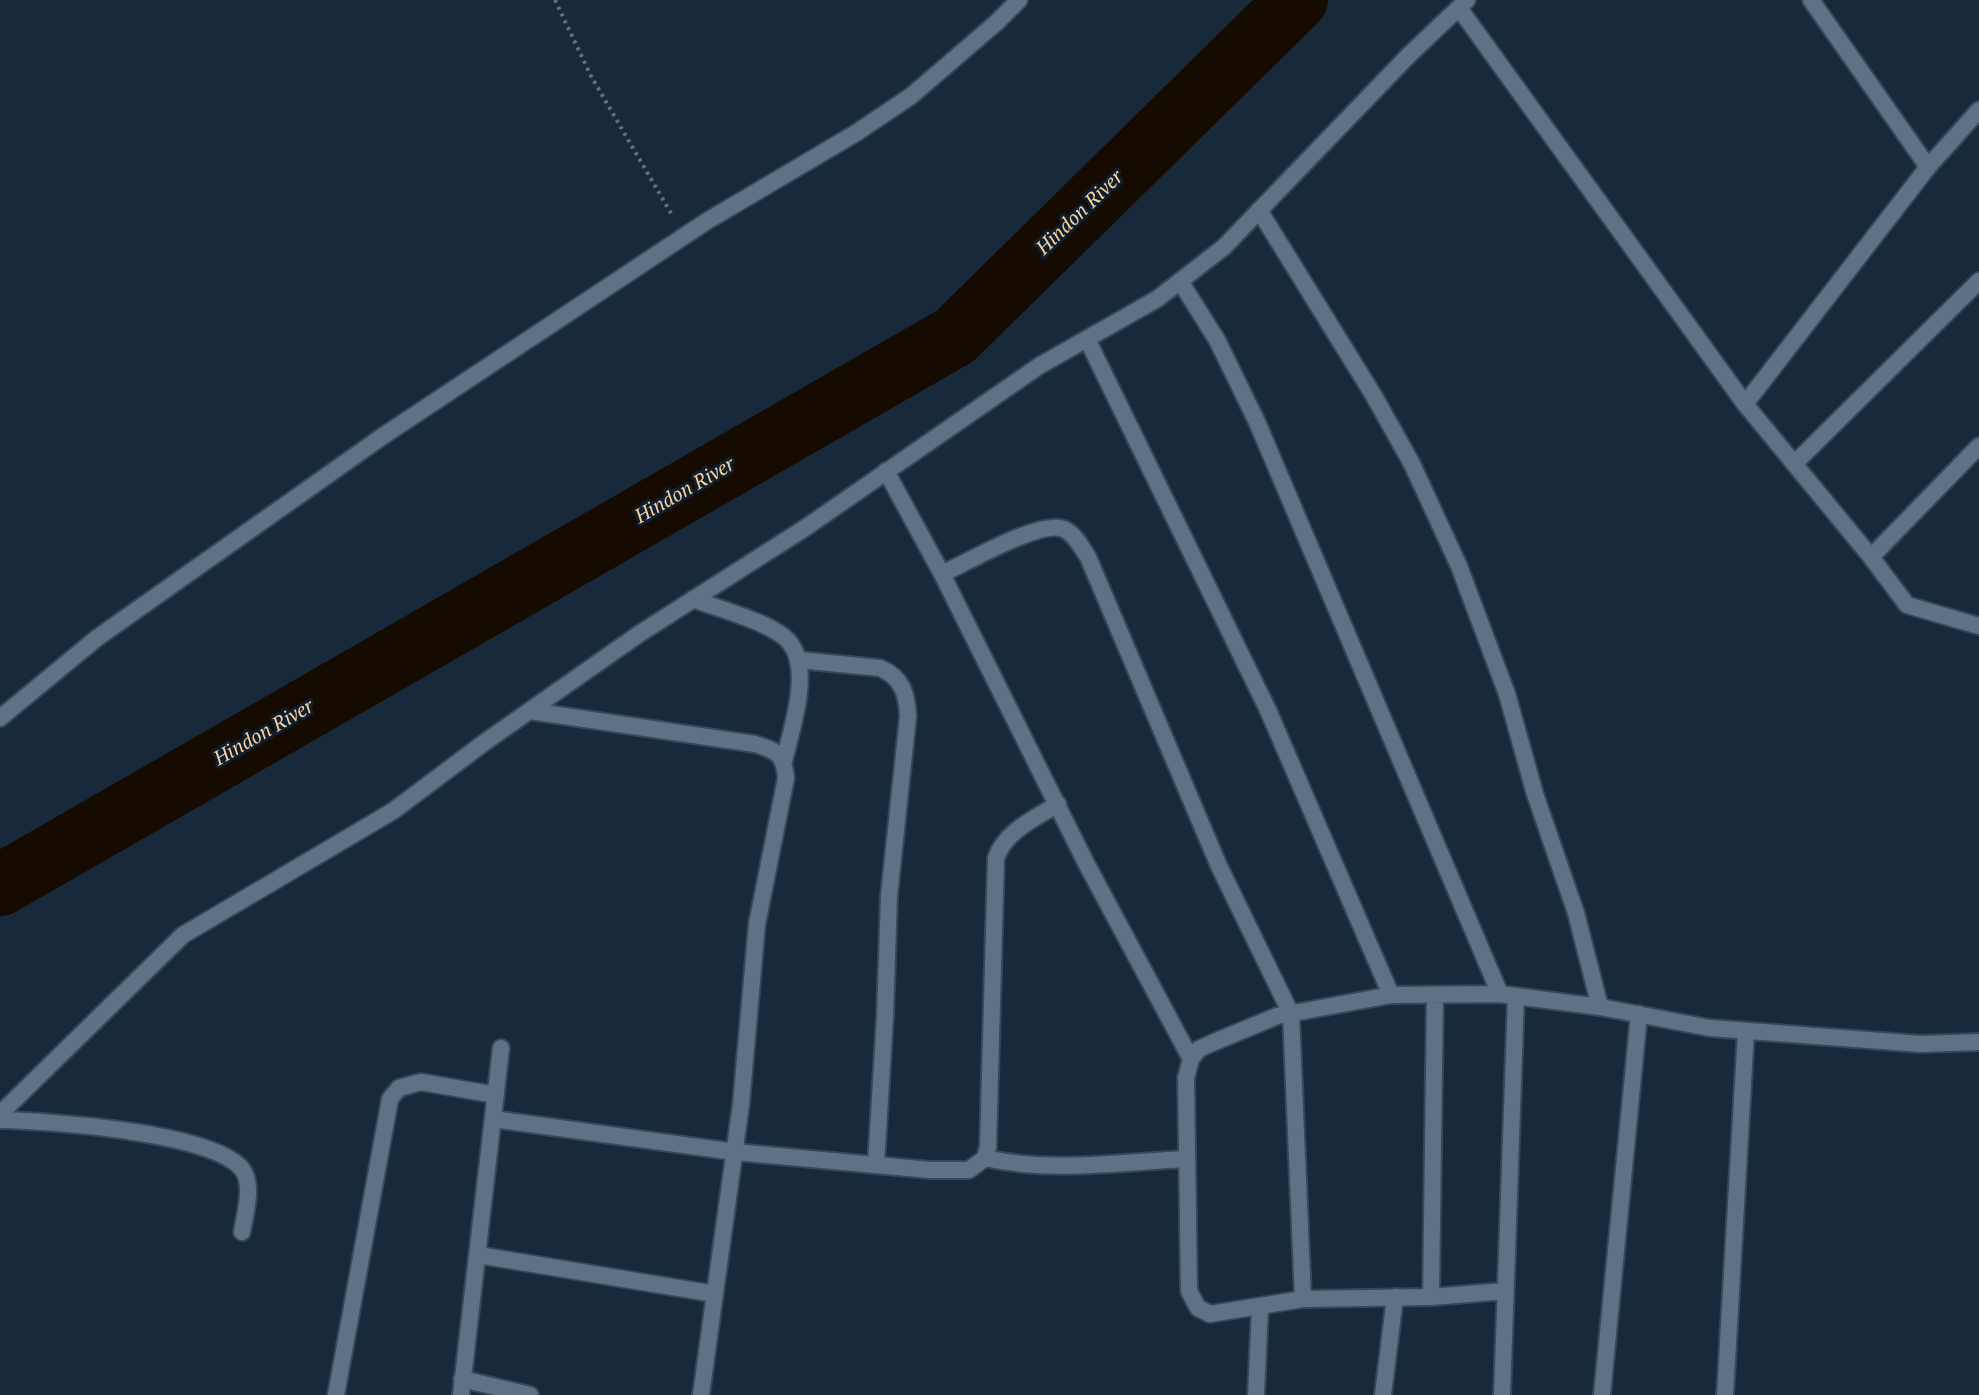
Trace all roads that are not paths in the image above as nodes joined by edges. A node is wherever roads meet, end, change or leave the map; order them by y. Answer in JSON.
{"nodes":[{"id":1,"x":1019,"y":0,"type":"edge"},
{"id":2,"x":1811,"y":0,"type":"edge"},
{"id":3,"x":1463,"y":4,"type":"edge"},
{"id":4,"x":1979,"y":110,"type":"edge"},
{"id":5,"x":1928,"y":167,"type":"junction"},
{"id":6,"x":1259,"y":210,"type":"junction"},
{"id":7,"x":1180,"y":281,"type":"junction"},
{"id":8,"x":1979,"y":281,"type":"edge"},
{"id":9,"x":1087,"y":339,"type":"junction"},
{"id":10,"x":1745,"y":404,"type":"junction"},
{"id":11,"x":1979,"y":446,"type":"edge"},
{"id":12,"x":1795,"y":463,"type":"junction"},
{"id":13,"x":886,"y":471,"type":"junction"},
{"id":14,"x":1871,"y":557,"type":"junction"},
{"id":15,"x":942,"y":574,"type":"junction"},
{"id":16,"x":693,"y":599,"type":"junction"},
{"id":17,"x":1979,"y":626,"type":"edge"},
{"id":18,"x":798,"y":660,"type":"junction"},
{"id":19,"x":530,"y":711,"type":"junction"},
{"id":20,"x":0,"y":718,"type":"edge"},
{"id":21,"x":784,"y":761,"type":"junction"},
{"id":22,"x":1058,"y":804,"type":"junction"},
{"id":23,"x":1391,"y":995,"type":"junction"},
{"id":24,"x":1435,"y":995,"type":"junction"},
{"id":25,"x":1508,"y":995,"type":"junction"},
{"id":26,"x":1600,"y":1007,"type":"junction"},
{"id":27,"x":1291,"y":1014,"type":"junction"},
{"id":28,"x":1639,"y":1014,"type":"junction"},
{"id":29,"x":1746,"y":1031,"type":"junction"},
{"id":30,"x":1979,"y":1042,"type":"edge"},
{"id":31,"x":501,"y":1048,"type":"dead end"},
{"id":32,"x":1191,"y":1059,"type":"junction"},
{"id":33,"x":496,"y":1095,"type":"junction"},
{"id":34,"x":0,"y":1114,"type":"edge"},
{"id":35,"x":493,"y":1119,"type":"junction"},
{"id":36,"x":0,"y":1120,"type":"edge"},
{"id":37,"x":735,"y":1152,"type":"junction"},
{"id":38,"x":985,"y":1158,"type":"junction"},
{"id":39,"x":1187,"y":1159,"type":"junction"},
{"id":40,"x":876,"y":1164,"type":"junction"},
{"id":41,"x":242,"y":1232,"type":"dead end"},
{"id":42,"x":478,"y":1255,"type":"junction"},
{"id":43,"x":1505,"y":1291,"type":"junction"},
{"id":44,"x":715,"y":1294,"type":"junction"},
{"id":45,"x":1395,"y":1297,"type":"junction"},
{"id":46,"x":1431,"y":1297,"type":"junction"},
{"id":47,"x":1303,"y":1299,"type":"junction"},
{"id":48,"x":1260,"y":1308,"type":"junction"},
{"id":49,"x":462,"y":1387,"type":"edge"},
{"id":50,"x":336,"y":1395,"type":"edge"},
{"id":51,"x":530,"y":1395,"type":"edge"},
{"id":52,"x":701,"y":1395,"type":"edge"},
{"id":53,"x":1256,"y":1395,"type":"edge"},
{"id":54,"x":1383,"y":1395,"type":"edge"},
{"id":55,"x":1502,"y":1395,"type":"edge"},
{"id":56,"x":1602,"y":1395,"type":"edge"},
{"id":57,"x":1725,"y":1395,"type":"edge"}],
"edges":[{"from":1,"to":20,"type":"street"},
{"from":2,"to":5,"type":"street"},
{"from":3,"to":6,"type":"street"},
{"from":3,"to":10,"type":"street"},
{"from":4,"to":5,"type":"street"},
{"from":5,"to":10,"type":"street"},
{"from":6,"to":7,"type":"street"},
{"from":6,"to":26,"type":"street"},
{"from":7,"to":9,"type":"street"},
{"from":7,"to":25,"type":"street"},
{"from":8,"to":12,"type":"street"},
{"from":9,"to":13,"type":"street"},
{"from":9,"to":23,"type":"street"},
{"from":10,"to":12,"type":"street"},
{"from":11,"to":14,"type":"street"},
{"from":12,"to":14,"type":"street"},
{"from":13,"to":15,"type":"street"},
{"from":13,"to":16,"type":"street"},
{"from":14,"to":17,"type":"street"},
{"from":15,"to":22,"type":"street"},
{"from":15,"to":27,"type":"street"},
{"from":16,"to":18,"type":"street"},
{"from":16,"to":19,"type":"street"},
{"from":18,"to":21,"type":"street"},
{"from":18,"to":40,"type":"street"},
{"from":19,"to":21,"type":"street"},
{"from":19,"to":34,"type":"street"},
{"from":21,"to":37,"type":"street"},
{"from":22,"to":32,"type":"street"},
{"from":22,"to":38,"type":"street"},
{"from":23,"to":24,"type":"street"},
{"from":23,"to":27,"type":"street"},
{"from":24,"to":25,"type":"street"},
{"from":24,"to":46,"type":"street"},
{"from":25,"to":26,"type":"street"},
{"from":25,"to":43,"type":"street"},
{"from":26,"to":28,"type":"street"},
{"from":27,"to":32,"type":"street"},
{"from":27,"to":47,"type":"street"},
{"from":28,"to":29,"type":"street"},
{"from":28,"to":56,"type":"street"},
{"from":29,"to":30,"type":"street"},
{"from":29,"to":57,"type":"street"},
{"from":31,"to":33,"type":"street"},
{"from":32,"to":39,"type":"street"},
{"from":33,"to":35,"type":"street"},
{"from":33,"to":50,"type":"street"},
{"from":35,"to":37,"type":"street"},
{"from":35,"to":42,"type":"street"},
{"from":36,"to":41,"type":"street"},
{"from":37,"to":40,"type":"street"},
{"from":37,"to":44,"type":"street"},
{"from":38,"to":39,"type":"street"},
{"from":38,"to":40,"type":"street"},
{"from":39,"to":48,"type":"street"},
{"from":42,"to":44,"type":"street"},
{"from":42,"to":49,"type":"street"},
{"from":43,"to":46,"type":"street"},
{"from":43,"to":55,"type":"street"},
{"from":44,"to":52,"type":"street"},
{"from":45,"to":46,"type":"street"},
{"from":45,"to":47,"type":"street"},
{"from":45,"to":54,"type":"street"},
{"from":47,"to":48,"type":"street"},
{"from":48,"to":53,"type":"street"},
{"from":49,"to":51,"type":"street"}]}
